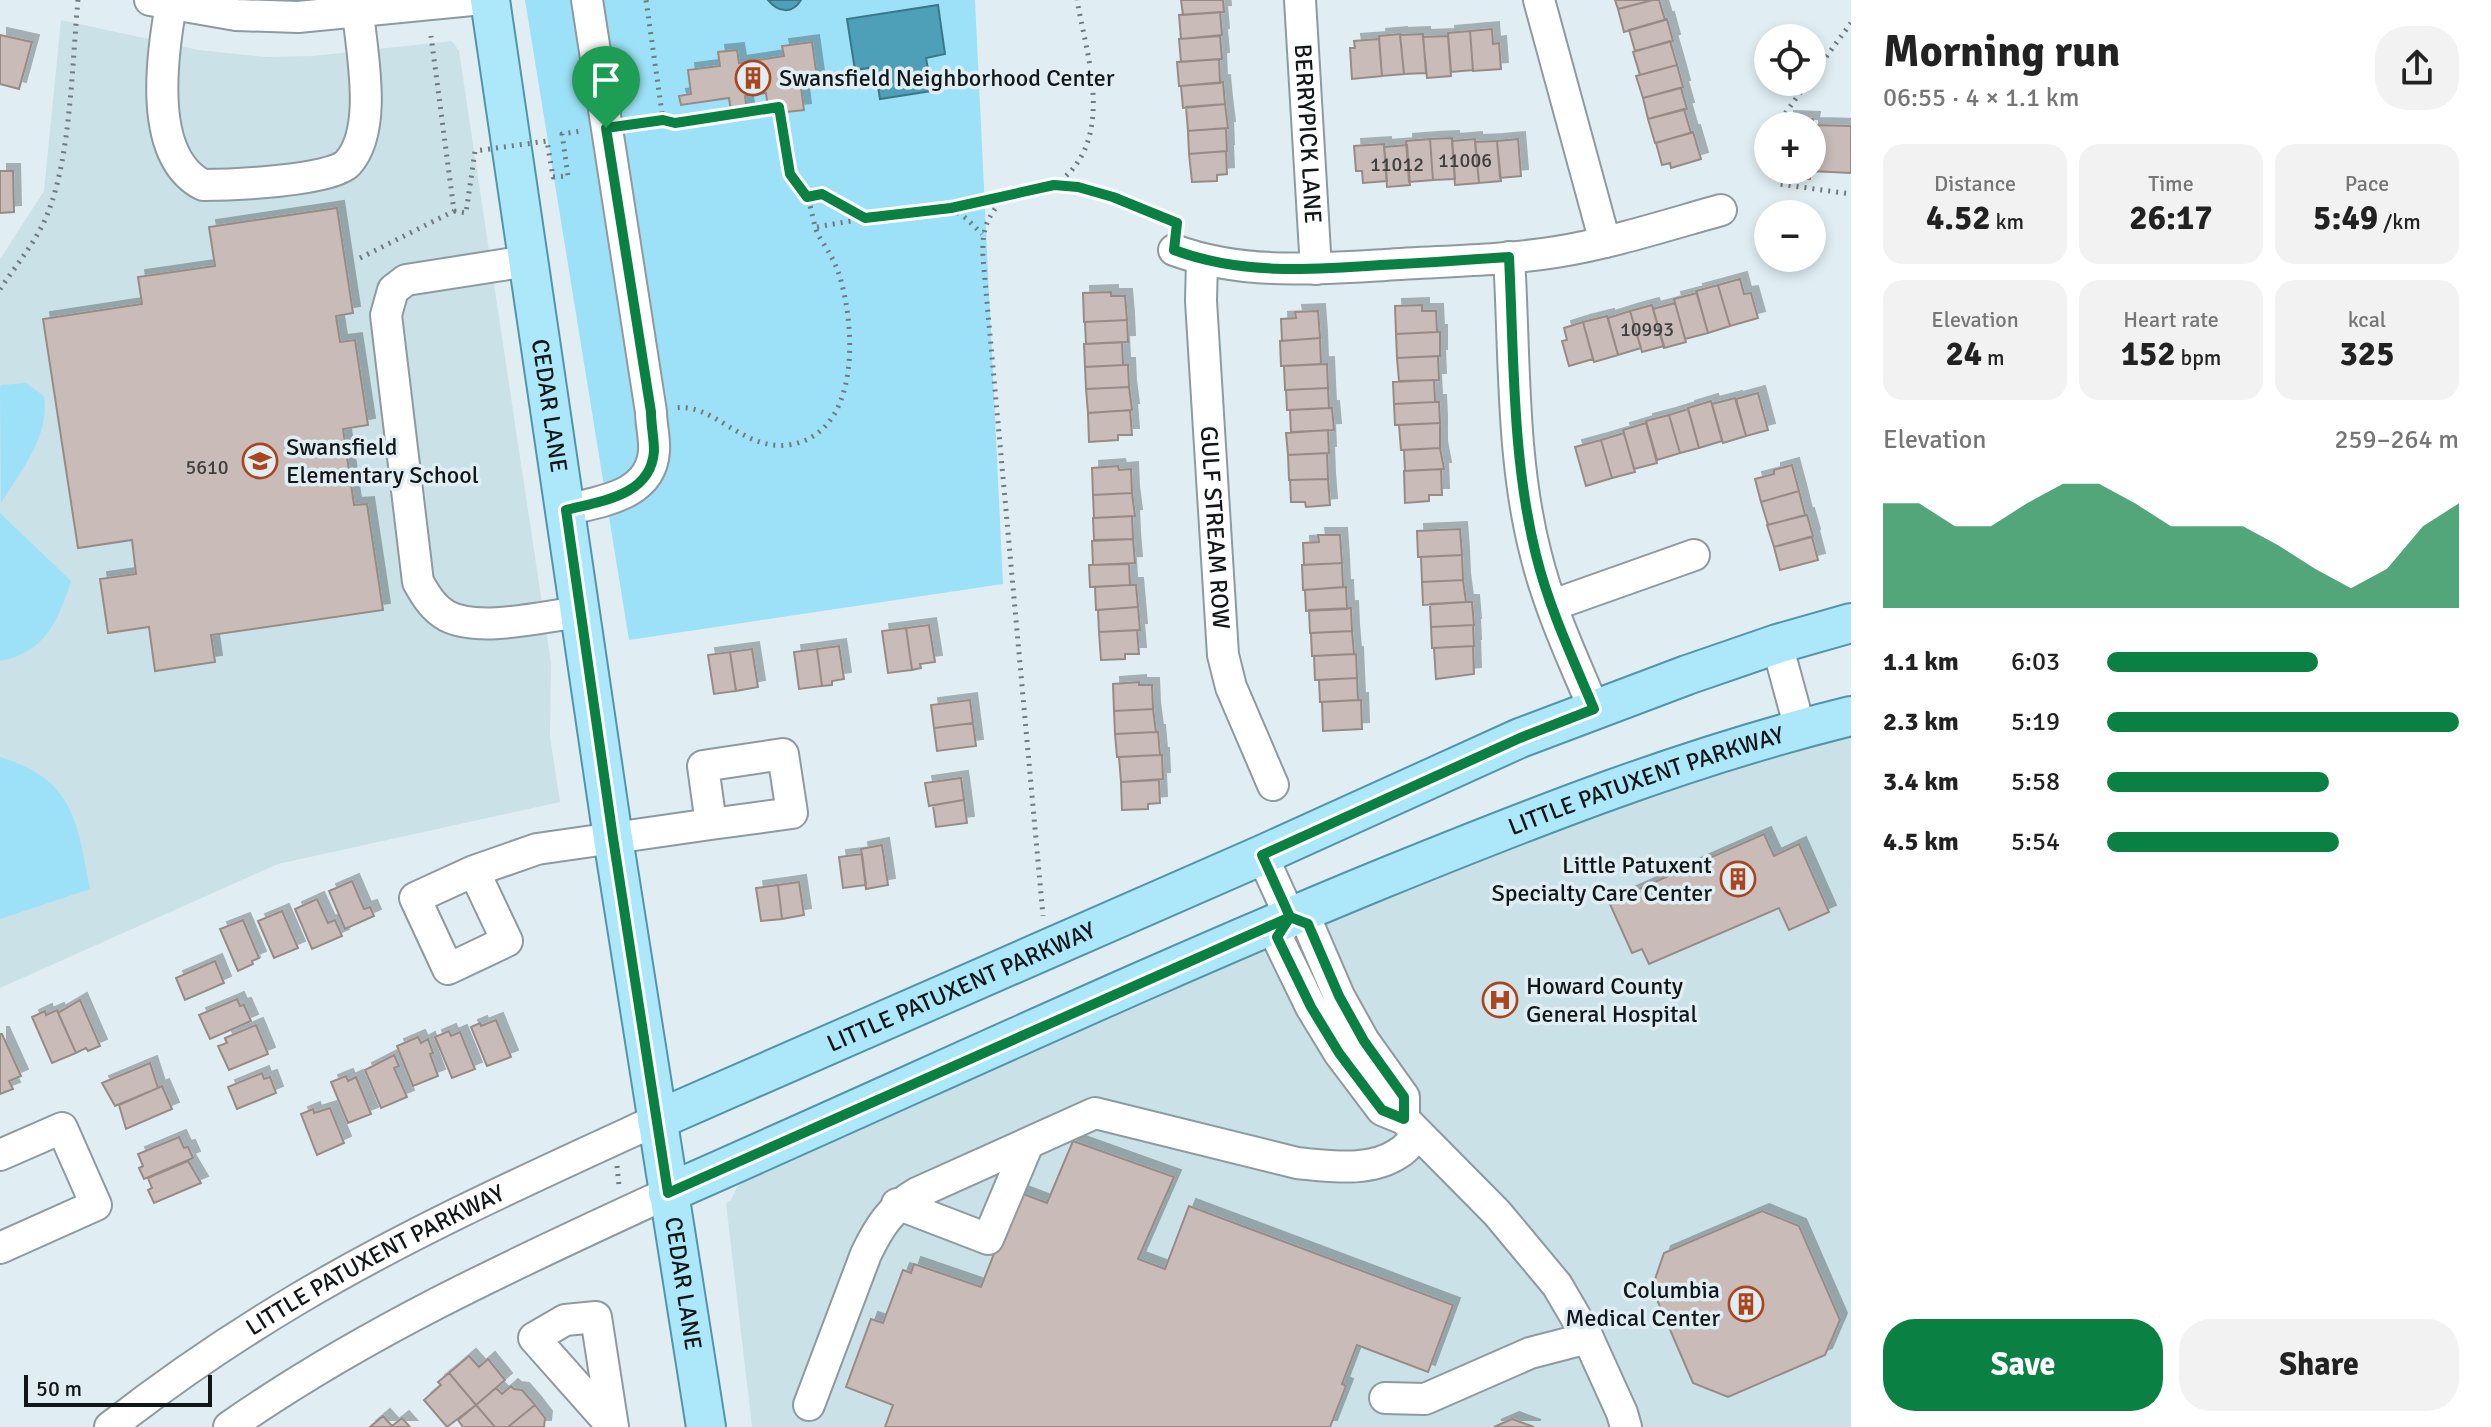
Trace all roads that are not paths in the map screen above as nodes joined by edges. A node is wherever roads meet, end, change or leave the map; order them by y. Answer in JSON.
{"nodes":[{"id":1,"x":472,"y":0,"type":"edge"},
{"id":2,"x":490,"y":0,"type":"edge"},
{"id":3,"x":587,"y":0,"type":"edge"},
{"id":4,"x":1300,"y":0,"type":"edge"},
{"id":5,"x":1539,"y":0,"type":"edge"},
{"id":6,"x":160,"y":2,"type":"edge"},
{"id":7,"x":358,"y":12,"type":"junction"},
{"id":8,"x":1721,"y":210,"type":"dead end"},
{"id":9,"x":1605,"y":242,"type":"junction"},
{"id":10,"x":1509,"y":257,"type":"junction"},
{"id":11,"x":528,"y":261,"type":"junction"},
{"id":12,"x":1316,"y":269,"type":"junction"},
{"id":13,"x":566,"y":510,"type":"junction"},
{"id":14,"x":1694,"y":555,"type":"dead end"},
{"id":15,"x":1553,"y":605,"type":"junction"},
{"id":16,"x":580,"y":612,"type":"junction"},
{"id":17,"x":1851,"y":623,"type":"edge"},
{"id":18,"x":1777,"y":644,"type":"junction"},
{"id":19,"x":1594,"y":709,"type":"junction"},
{"id":20,"x":1851,"y":716,"type":"edge"},
{"id":21,"x":1800,"y":729,"type":"junction"},
{"id":22,"x":1273,"y":785,"type":"dead end"},
{"id":23,"x":711,"y":824,"type":"dead end"},
{"id":24,"x":613,"y":838,"type":"junction"},
{"id":25,"x":1262,"y":855,"type":"junction"},
{"id":26,"x":474,"y":871,"type":"dead end"},
{"id":27,"x":1290,"y":917,"type":"junction"},
{"id":28,"x":657,"y":1120,"type":"junction"},
{"id":29,"x":1411,"y":1127,"type":"junction"},
{"id":30,"x":1028,"y":1144,"type":"junction"},
{"id":31,"x":0,"y":1155,"type":"edge"},
{"id":32,"x":668,"y":1193,"type":"junction"},
{"id":33,"x":897,"y":1204,"type":"junction"},
{"id":34,"x":0,"y":1248,"type":"edge"},
{"id":35,"x":1588,"y":1338,"type":"junction"},
{"id":36,"x":1385,"y":1398,"type":"dead end"},
{"id":37,"x":809,"y":1405,"type":"dead end"},
{"id":38,"x":110,"y":1427,"type":"edge"},
{"id":39,"x":229,"y":1427,"type":"edge"},
{"id":40,"x":706,"y":1427,"type":"edge"},
{"id":41,"x":1626,"y":1427,"type":"edge"}],
"edges":[{"from":1,"to":7,"type":"street"},
{"from":2,"to":11,"type":"main road","name":"CEDAR LANE"},
{"from":3,"to":13,"type":"street"},
{"from":4,"to":12,"type":"street","name":"BERRYPICK LANE"},
{"from":5,"to":9,"type":"street"},
{"from":6,"to":7,"type":"street"},
{"from":6,"to":7,"type":"street"},
{"from":8,"to":9,"type":"street"},
{"from":9,"to":10,"type":"street"},
{"from":10,"to":12,"type":"street"},
{"from":10,"to":15,"type":"street"},
{"from":11,"to":13,"type":"main road","name":"CEDAR LANE"},
{"from":11,"to":16,"type":"street"},
{"from":12,"to":22,"type":"street","name":"GULF STREAM ROW"},
{"from":13,"to":16,"type":"main road","name":"CEDAR LANE"},
{"from":14,"to":15,"type":"street"},
{"from":15,"to":19,"type":"street"},
{"from":16,"to":24,"type":"main road","name":"CEDAR LANE"},
{"from":17,"to":18,"type":"main road","name":"LITTLE PATUXENT PARKWAY"},
{"from":18,"to":19,"type":"main road","name":"LITTLE PATUXENT PARKWAY"},
{"from":18,"to":21,"type":"street"},
{"from":19,"to":25,"type":"main road","name":"LITTLE PATUXENT PARKWAY"},
{"from":20,"to":21,"type":"main road","name":"LITTLE PATUXENT PARKWAY"},
{"from":21,"to":27,"type":"main road","name":"LITTLE PATUXENT PARKWAY"},
{"from":23,"to":24,"type":"street"},
{"from":24,"to":26,"type":"street"},
{"from":24,"to":28,"type":"main road","name":"CEDAR LANE"},
{"from":25,"to":27,"type":"street"},
{"from":25,"to":28,"type":"main road","name":"LITTLE PATUXENT PARKWAY"},
{"from":27,"to":29,"type":"street"},
{"from":27,"to":32,"type":"main road","name":"LITTLE PATUXENT PARKWAY"},
{"from":28,"to":32,"type":"main road","name":"CEDAR LANE"},
{"from":28,"to":38,"type":"street","name":"LITTLE PATUXENT PARKWAY"},
{"from":29,"to":30,"type":"street"},
{"from":29,"to":35,"type":"street"},
{"from":30,"to":33,"type":"street"},
{"from":30,"to":33,"type":"street"},
{"from":31,"to":34,"type":"street"},
{"from":32,"to":39,"type":"street","name":"LITTLE PATUXENT PARKWAY"},
{"from":32,"to":40,"type":"main road","name":"CEDAR LANE"},
{"from":33,"to":37,"type":"street"},
{"from":35,"to":36,"type":"street"},
{"from":35,"to":41,"type":"street"}]}
